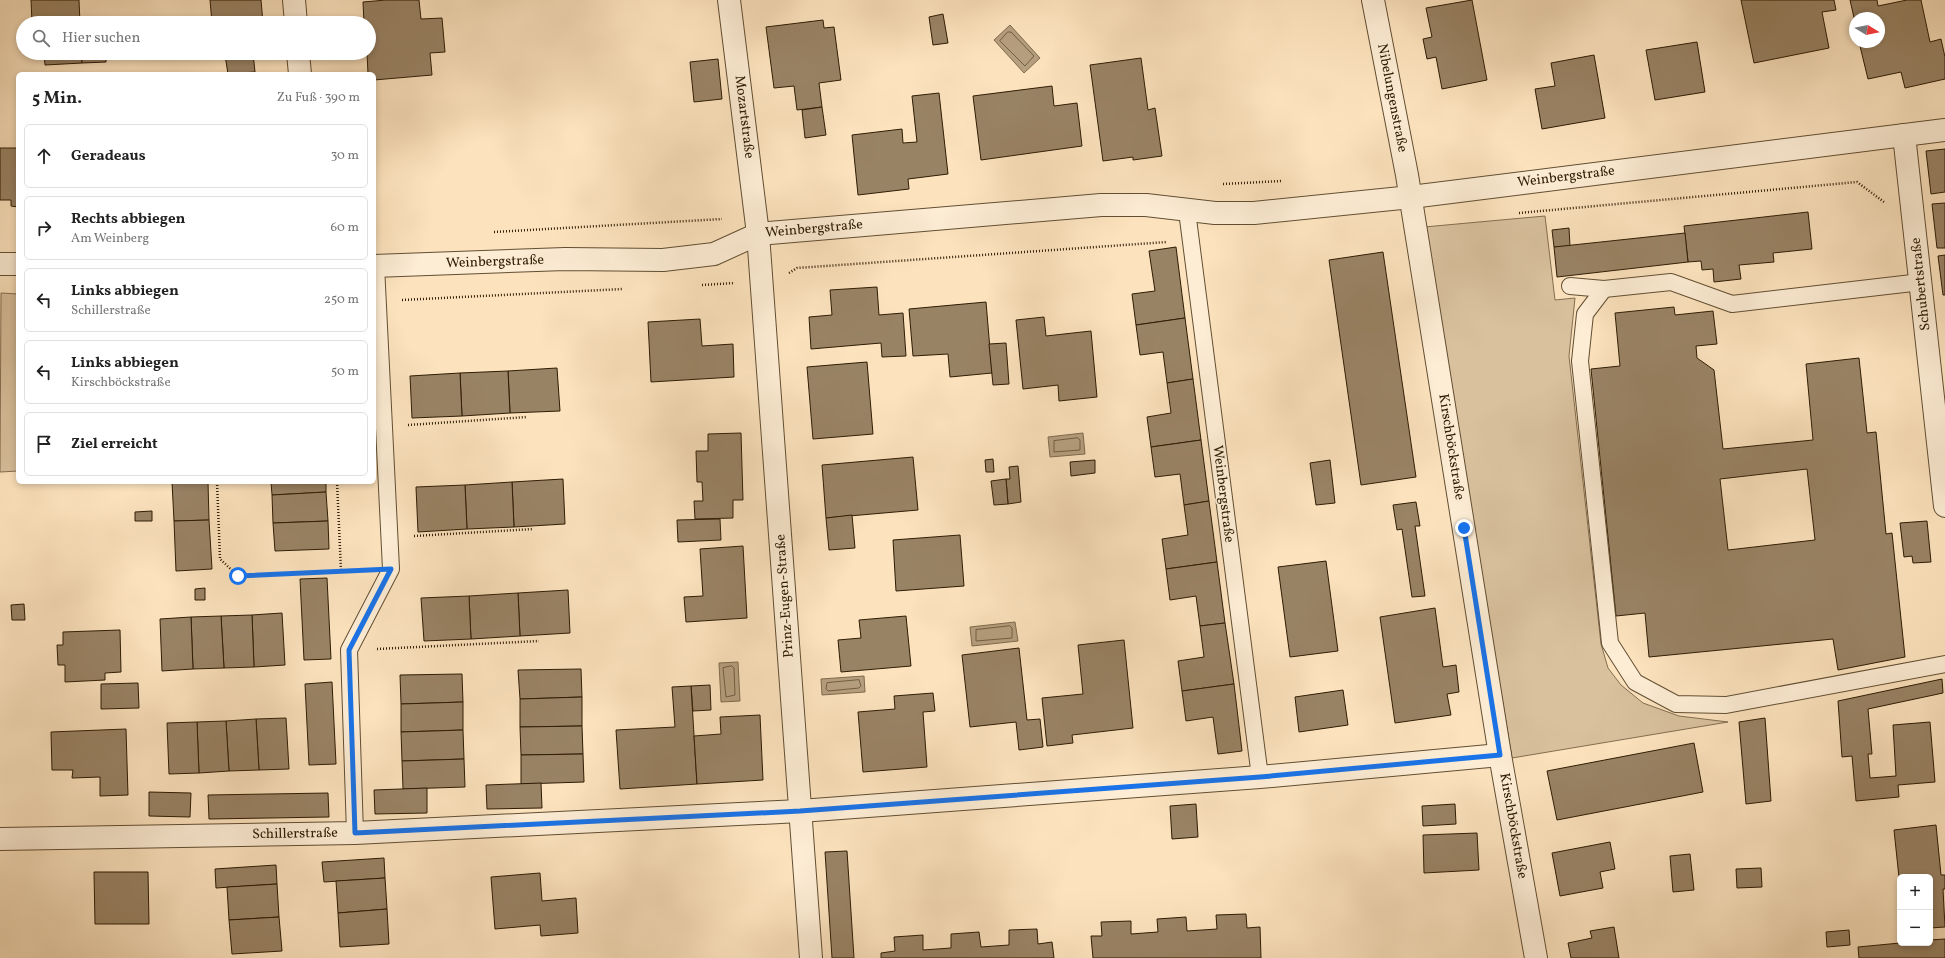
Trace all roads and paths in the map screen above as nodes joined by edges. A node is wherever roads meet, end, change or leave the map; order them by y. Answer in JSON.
{"nodes":[{"id":1,"x":294,"y":0,"type":"edge"},
{"id":2,"x":729,"y":0,"type":"edge"},
{"id":3,"x":1373,"y":0,"type":"edge"},
{"id":4,"x":295,"y":16,"type":"edge"},
{"id":5,"x":299,"y":60,"type":"edge"},
{"id":6,"x":300,"y":72,"type":"edge"},
{"id":7,"x":1945,"y":130,"type":"edge"},
{"id":8,"x":1904,"y":135,"type":"junction"},
{"id":9,"x":1289,"y":180,"type":"dead end"},
{"id":10,"x":1218,"y":184,"type":"dead end"},
{"id":11,"x":1411,"y":197,"type":"junction"},
{"id":12,"x":1888,"y":205,"type":"dead end"},
{"id":13,"x":1187,"y":210,"type":"junction"},
{"id":14,"x":1518,"y":213,"type":"dead end"},
{"id":15,"x":725,"y":219,"type":"dead end"},
{"id":16,"x":494,"y":232,"type":"dead end"},
{"id":17,"x":758,"y":234,"type":"junction"},
{"id":18,"x":1190,"y":240,"type":"junction"},
{"id":19,"x":0,"y":264,"type":"edge"},
{"id":20,"x":16,"y":264,"type":"edge"},
{"id":21,"x":376,"y":266,"type":"edge"},
{"id":22,"x":786,"y":275,"type":"dead end"},
{"id":23,"x":1921,"y":282,"type":"junction"},
{"id":24,"x":738,"y":283,"type":"dead end"},
{"id":25,"x":376,"y":284,"type":"edge"},
{"id":26,"x":699,"y":285,"type":"dead end"},
{"id":27,"x":1570,"y":286,"type":"dead end"},
{"id":28,"x":628,"y":289,"type":"dead end"},
{"id":29,"x":1604,"y":289,"type":"junction"},
{"id":30,"x":377,"y":302,"type":"junction"},
{"id":31,"x":527,"y":417,"type":"dead end"},
{"id":32,"x":384,"y":426,"type":"junction"},
{"id":33,"x":1942,"y":451,"type":"edge"},
{"id":34,"x":217,"y":484,"type":"edge"},
{"id":35,"x":337,"y":484,"type":"edge"},
{"id":36,"x":1945,"y":506,"type":"edge"},
{"id":37,"x":533,"y":529,"type":"dead end"},
{"id":38,"x":390,"y":538,"type":"junction"},
{"id":39,"x":391,"y":569,"type":"junction"},
{"id":40,"x":341,"y":571,"type":"junction"},
{"id":41,"x":539,"y":641,"type":"dead end"},
{"id":42,"x":349,"y":650,"type":"junction"},
{"id":43,"x":1945,"y":664,"type":"edge"},
{"id":44,"x":1500,"y":755,"type":"junction"},
{"id":45,"x":1260,"y":777,"type":"junction"},
{"id":46,"x":800,"y":811,"type":"junction"},
{"id":47,"x":355,"y":833,"type":"junction"},
{"id":48,"x":0,"y":839,"type":"edge"},
{"id":49,"x":811,"y":958,"type":"edge"},
{"id":50,"x":1536,"y":958,"type":"edge"}],
"edges":[{"from":1,"to":4,"type":"street"},
{"from":2,"to":17,"type":"street","name":"Mozartstraße"},
{"from":3,"to":11,"type":"street","name":"Nibelungenstraße"},
{"from":5,"to":6,"type":"street"},
{"from":7,"to":8,"type":"street","name":"Weinbergstraße"},
{"from":8,"to":11,"type":"street","name":"Weinbergstraße"},
{"from":8,"to":23,"type":"street","name":"Schubertstraße"},
{"from":9,"to":10,"type":"path"},
{"from":11,"to":13,"type":"street","name":"Weinbergstraße"},
{"from":11,"to":44,"type":"street","name":"Kirschböckstraße"},
{"from":12,"to":14,"type":"path"},
{"from":13,"to":17,"type":"street","name":"Weinbergstraße"},
{"from":13,"to":18,"type":"lane","name":"Weinbergstraße"},
{"from":15,"to":16,"type":"path"},
{"from":17,"to":21,"type":"street","name":"Weinbergstraße"},
{"from":17,"to":46,"type":"street","name":"Prinz-Eugen-Straße"},
{"from":18,"to":22,"type":"path"},
{"from":18,"to":45,"type":"lane","name":"Weinbergstraße"},
{"from":19,"to":20,"type":"street"},
{"from":23,"to":29,"type":"lane"},
{"from":23,"to":33,"type":"street","name":"Schubertstraße"},
{"from":24,"to":26,"type":"path"},
{"from":25,"to":30,"type":"lane"},
{"from":27,"to":29,"type":"lane"},
{"from":28,"to":30,"type":"path"},
{"from":29,"to":43,"type":"lane"},
{"from":30,"to":32,"type":"lane"},
{"from":31,"to":32,"type":"path"},
{"from":32,"to":38,"type":"lane"},
{"from":33,"to":36,"type":"street","name":"Schubertstraße"},
{"from":34,"to":40,"type":"path"},
{"from":35,"to":40,"type":"path"},
{"from":37,"to":38,"type":"path"},
{"from":38,"to":39,"type":"lane"},
{"from":39,"to":40,"type":"path"},
{"from":39,"to":42,"type":"lane"},
{"from":41,"to":42,"type":"path"},
{"from":42,"to":47,"type":"lane"},
{"from":44,"to":45,"type":"street","name":"Schillerstraße"},
{"from":44,"to":50,"type":"street","name":"Kirschböckstraße"},
{"from":45,"to":46,"type":"street","name":"Schillerstraße"},
{"from":46,"to":47,"type":"street","name":"Schillerstraße"},
{"from":46,"to":49,"type":"street","name":"Prinz-Eugen-Straße"},
{"from":47,"to":48,"type":"street","name":"Schillerstraße"}]}
